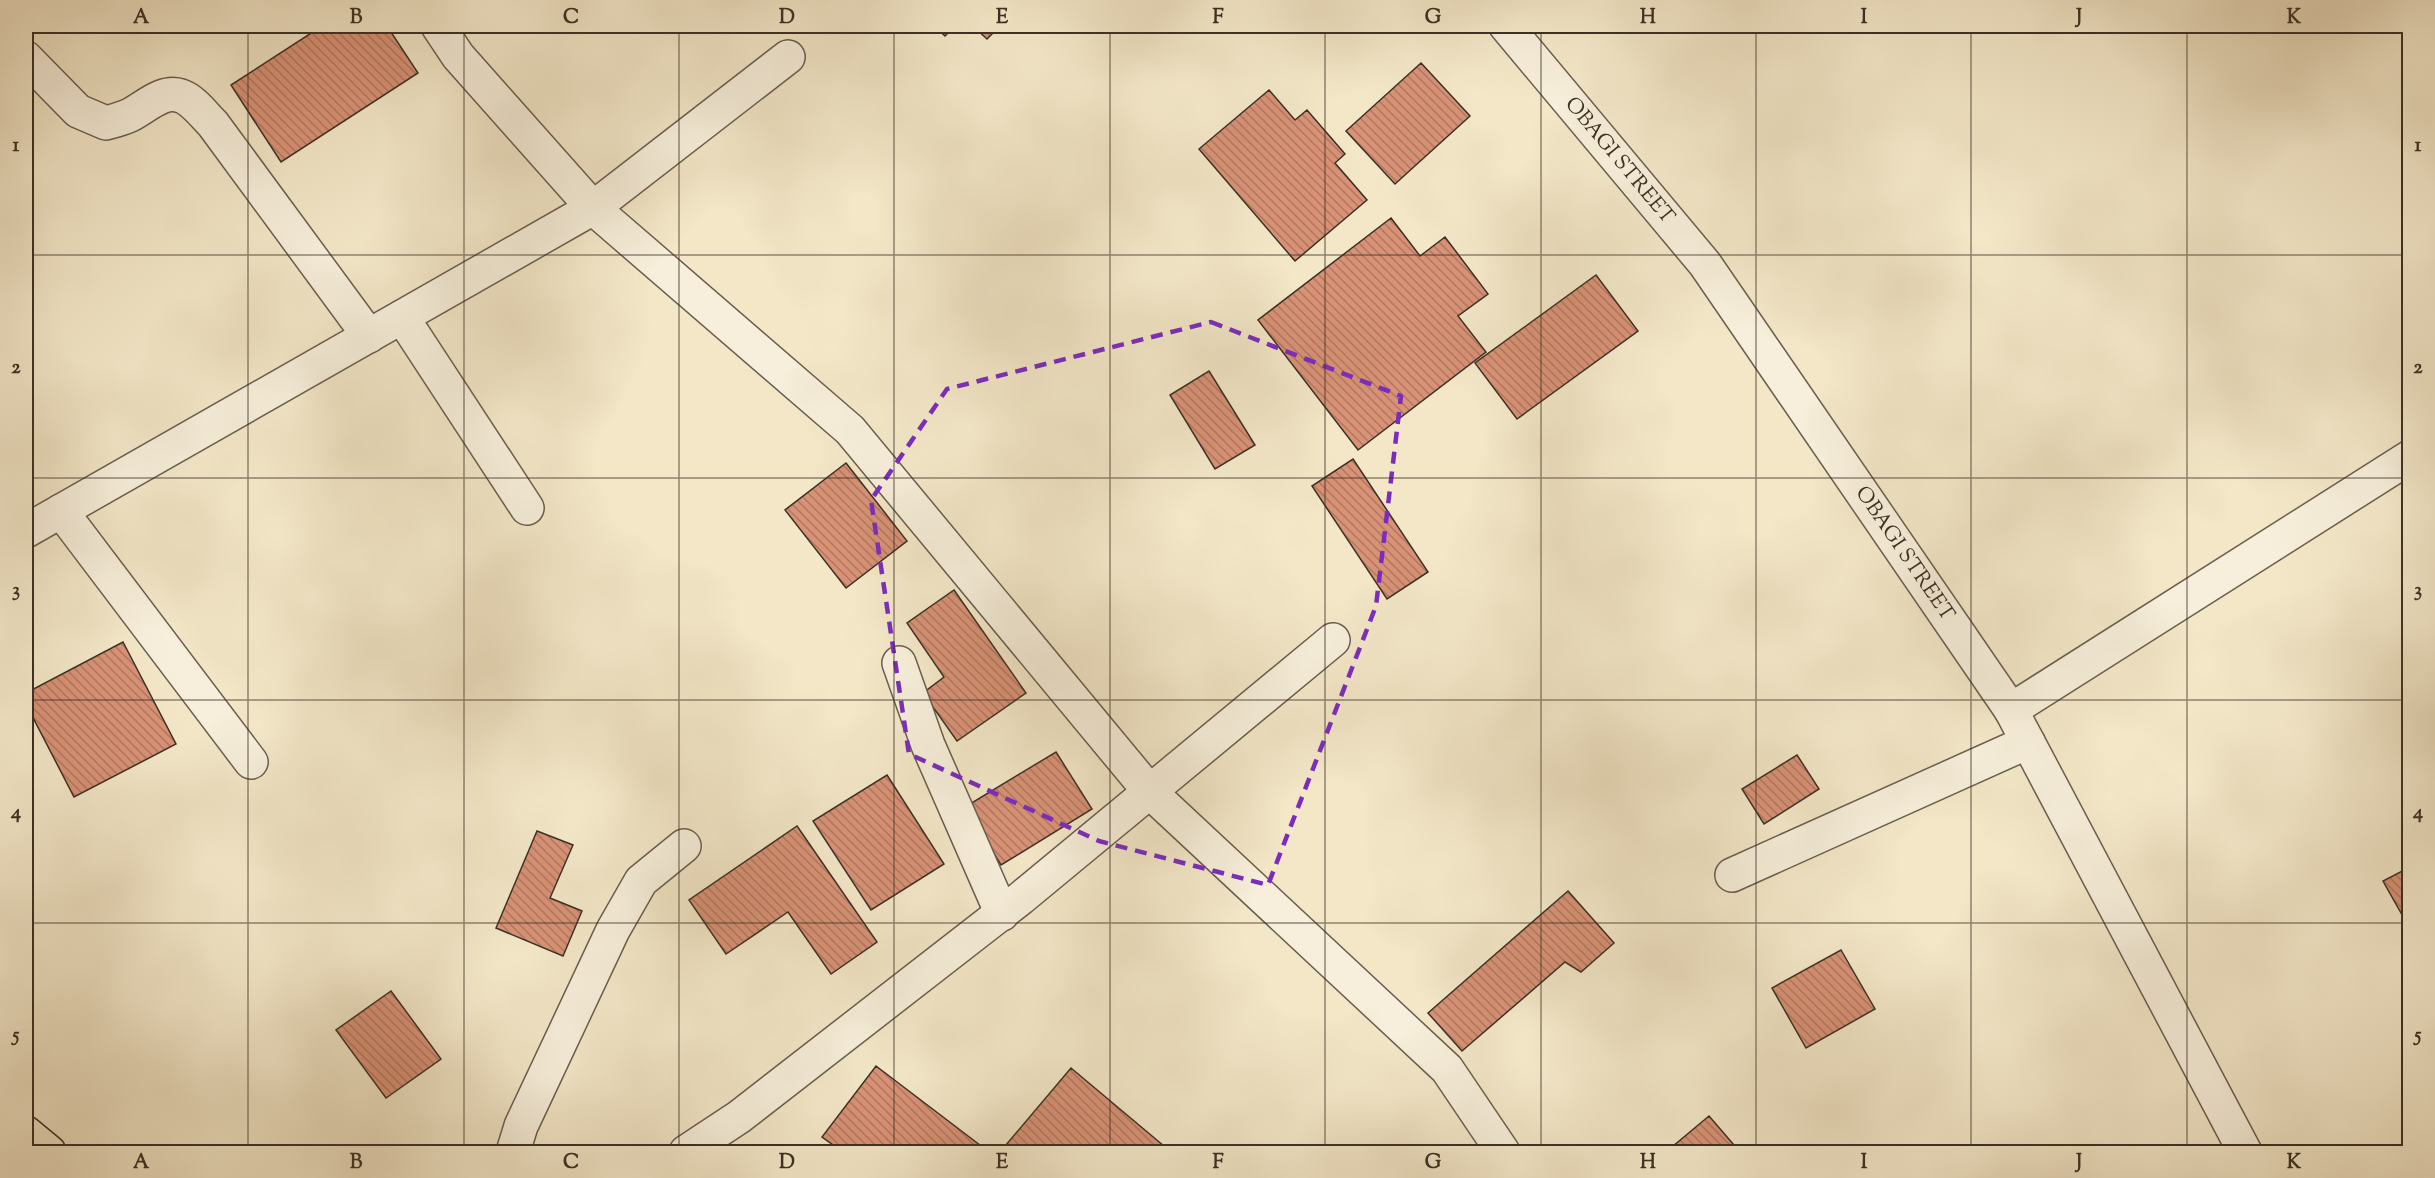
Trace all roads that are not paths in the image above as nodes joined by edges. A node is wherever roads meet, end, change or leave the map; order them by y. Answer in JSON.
{"nodes":[{"id":1,"x":438,"y":26,"type":"edge"},
{"id":2,"x":1506,"y":26,"type":"edge"},
{"id":3,"x":788,"y":57,"type":"dead end"},
{"id":4,"x":26,"y":58,"type":"edge"},
{"id":5,"x":593,"y":208,"type":"junction"},
{"id":6,"x":402,"y":317,"type":"junction"},
{"id":7,"x":369,"y":336,"type":"junction"},
{"id":8,"x":2409,"y":457,"type":"edge"},
{"id":9,"x":527,"y":507,"type":"dead end"},
{"id":10,"x":61,"y":511,"type":"junction"},
{"id":11,"x":26,"y":531,"type":"edge"},
{"id":12,"x":1333,"y":640,"type":"dead end"},
{"id":13,"x":899,"y":663,"type":"dead end"},
{"id":14,"x":2011,"y":710,"type":"junction"},
{"id":15,"x":2028,"y":742,"type":"junction"},
{"id":16,"x":251,"y":762,"type":"dead end"},
{"id":17,"x":1150,"y":792,"type":"junction"},
{"id":18,"x":684,"y":846,"type":"dead end"},
{"id":19,"x":1732,"y":875,"type":"dead end"},
{"id":20,"x":1002,"y":914,"type":"junction"},
{"id":21,"x":26,"y":1133,"type":"edge"},
{"id":22,"x":49,"y":1152,"type":"edge"},
{"id":23,"x":513,"y":1152,"type":"edge"},
{"id":24,"x":686,"y":1152,"type":"edge"},
{"id":25,"x":1503,"y":1152,"type":"edge"},
{"id":26,"x":2245,"y":1152,"type":"edge"}],
"edges":[{"from":1,"to":5,"type":"street"},
{"from":2,"to":14,"type":"street","name":"OBAGI STREET"},
{"from":3,"to":5,"type":"street"},
{"from":4,"to":7,"type":"street"},
{"from":5,"to":6,"type":"street"},
{"from":5,"to":17,"type":"street"},
{"from":6,"to":7,"type":"street"},
{"from":6,"to":9,"type":"street"},
{"from":7,"to":10,"type":"street"},
{"from":8,"to":14,"type":"street"},
{"from":10,"to":11,"type":"street"},
{"from":10,"to":16,"type":"street"},
{"from":12,"to":17,"type":"street"},
{"from":13,"to":20,"type":"street"},
{"from":14,"to":15,"type":"street","name":"OBAGI STREET"},
{"from":15,"to":19,"type":"street"},
{"from":15,"to":26,"type":"street","name":"OBAGI STREET"},
{"from":17,"to":20,"type":"street"},
{"from":17,"to":25,"type":"street"},
{"from":18,"to":23,"type":"street"},
{"from":20,"to":24,"type":"street"},
{"from":21,"to":22,"type":"main road"}]}
